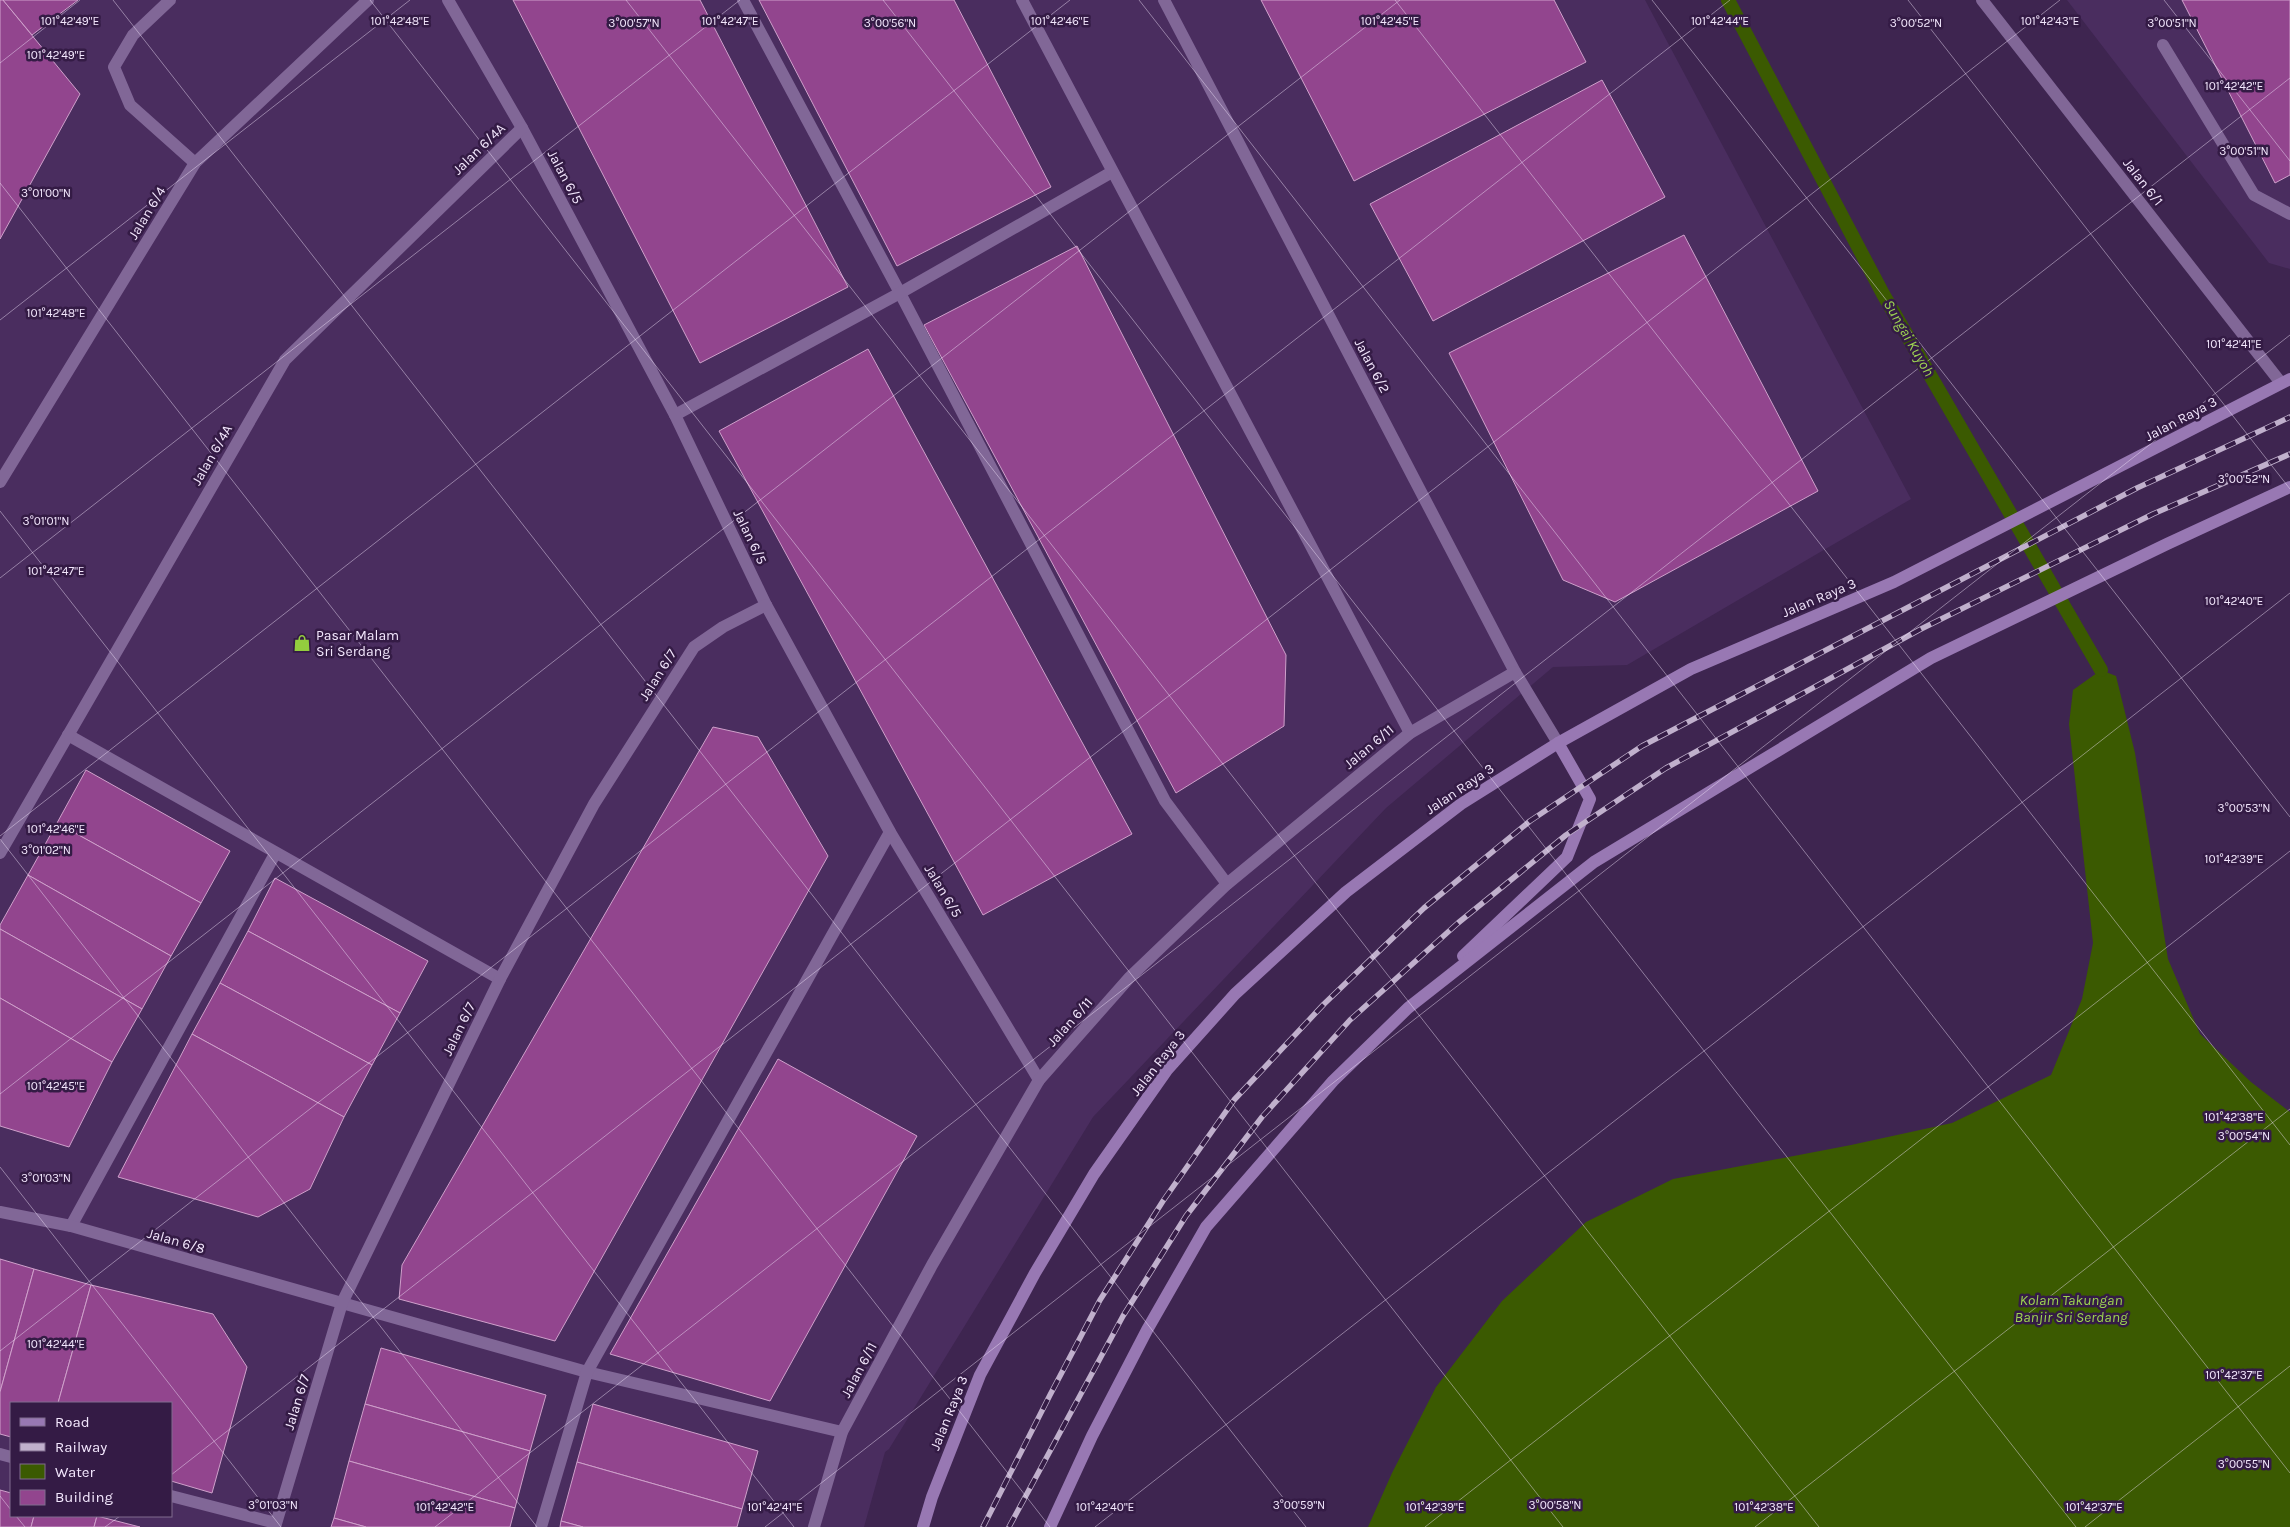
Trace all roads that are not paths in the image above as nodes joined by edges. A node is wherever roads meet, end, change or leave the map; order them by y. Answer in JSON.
{"nodes":[{"id":1,"x":170,"y":0,"type":"edge"},
{"id":2,"x":368,"y":0,"type":"edge"},
{"id":3,"x":448,"y":0,"type":"edge"},
{"id":4,"x":743,"y":0,"type":"edge"},
{"id":5,"x":1022,"y":0,"type":"edge"},
{"id":6,"x":1164,"y":0,"type":"edge"},
{"id":7,"x":1982,"y":0,"type":"edge"},
{"id":8,"x":2163,"y":45,"type":"dead end"},
{"id":9,"x":522,"y":128,"type":"junction"},
{"id":10,"x":195,"y":163,"type":"junction"},
{"id":11,"x":1112,"y":172,"type":"junction"},
{"id":12,"x":2290,"y":214,"type":"edge"},
{"id":13,"x":900,"y":293,"type":"junction"},
{"id":14,"x":2286,"y":381,"type":"edge"},
{"id":15,"x":675,"y":415,"type":"junction"},
{"id":16,"x":0,"y":482,"type":"edge"},
{"id":17,"x":2290,"y":488,"type":"edge"},
{"id":18,"x":766,"y":605,"type":"junction"},
{"id":19,"x":1516,"y":672,"type":"junction"},
{"id":20,"x":1410,"y":733,"type":"junction"},
{"id":21,"x":68,"y":736,"type":"junction"},
{"id":22,"x":1558,"y":743,"type":"junction"},
{"id":23,"x":890,"y":832,"type":"junction"},
{"id":24,"x":0,"y":853,"type":"edge"},
{"id":25,"x":275,"y":854,"type":"junction"},
{"id":26,"x":1227,"y":884,"type":"junction"},
{"id":27,"x":500,"y":979,"type":"junction"},
{"id":28,"x":1408,"y":1008,"type":"junction"},
{"id":29,"x":1039,"y":1080,"type":"junction"},
{"id":30,"x":0,"y":1212,"type":"edge"},
{"id":31,"x":71,"y":1226,"type":"junction"},
{"id":32,"x":342,"y":1303,"type":"junction"},
{"id":33,"x":587,"y":1372,"type":"junction"},
{"id":34,"x":842,"y":1432,"type":"junction"},
{"id":35,"x":172,"y":1496,"type":"edge"},
{"id":36,"x":276,"y":1525,"type":"edge"},
{"id":37,"x":541,"y":1527,"type":"edge"},
{"id":38,"x":814,"y":1527,"type":"edge"},
{"id":39,"x":924,"y":1527,"type":"edge"},
{"id":40,"x":1050,"y":1527,"type":"edge"}],
"edges":[{"from":1,"to":10,"type":"street"},
{"from":2,"to":10,"type":"street","name":"Jalan 6/4"},
{"from":3,"to":9,"type":"street","name":"Jalan 6/5"},
{"from":4,"to":13,"type":"street"},
{"from":5,"to":11,"type":"street"},
{"from":6,"to":19,"type":"street","name":"Jalan 6/2"},
{"from":7,"to":14,"type":"street","name":"Jalan 6/1"},
{"from":8,"to":12,"type":"street"},
{"from":9,"to":15,"type":"street","name":"Jalan 6/5"},
{"from":9,"to":21,"type":"street","name":"Jalan 6/4A"},
{"from":10,"to":16,"type":"street","name":"Jalan 6/4"},
{"from":11,"to":13,"type":"street"},
{"from":11,"to":20,"type":"street"},
{"from":13,"to":15,"type":"street"},
{"from":13,"to":26,"type":"street"},
{"from":14,"to":22,"type":"street","name":"Jalan Raya 3"},
{"from":15,"to":18,"type":"street","name":"Jalan 6/5"},
{"from":17,"to":28,"type":"street"},
{"from":18,"to":23,"type":"street","name":"Jalan 6/5"},
{"from":18,"to":27,"type":"street","name":"Jalan 6/7"},
{"from":19,"to":20,"type":"street","name":"Jalan 6/11"},
{"from":19,"to":22,"type":"street","name":"Jalan 6/2"},
{"from":20,"to":26,"type":"street","name":"Jalan 6/11"},
{"from":21,"to":24,"type":"street","name":"Jalan 6/4A"},
{"from":21,"to":25,"type":"street"},
{"from":22,"to":28,"type":"street"},
{"from":22,"to":39,"type":"street","name":"Jalan Raya 3"},
{"from":23,"to":29,"type":"street","name":"Jalan 6/5"},
{"from":23,"to":33,"type":"street"},
{"from":25,"to":27,"type":"street"},
{"from":25,"to":31,"type":"street"},
{"from":26,"to":29,"type":"street","name":"Jalan 6/11"},
{"from":27,"to":32,"type":"street","name":"Jalan 6/7"},
{"from":28,"to":40,"type":"street"},
{"from":29,"to":34,"type":"street","name":"Jalan 6/11"},
{"from":30,"to":31,"type":"street","name":"Jalan 6/8"},
{"from":31,"to":32,"type":"street","name":"Jalan 6/8"},
{"from":32,"to":33,"type":"street","name":"Jalan 6/8"},
{"from":32,"to":36,"type":"street","name":"Jalan 6/7"},
{"from":33,"to":34,"type":"street","name":"Jalan 6/8"},
{"from":33,"to":37,"type":"street"},
{"from":34,"to":38,"type":"street","name":"Jalan 6/11"},
{"from":35,"to":36,"type":"street"}]}
